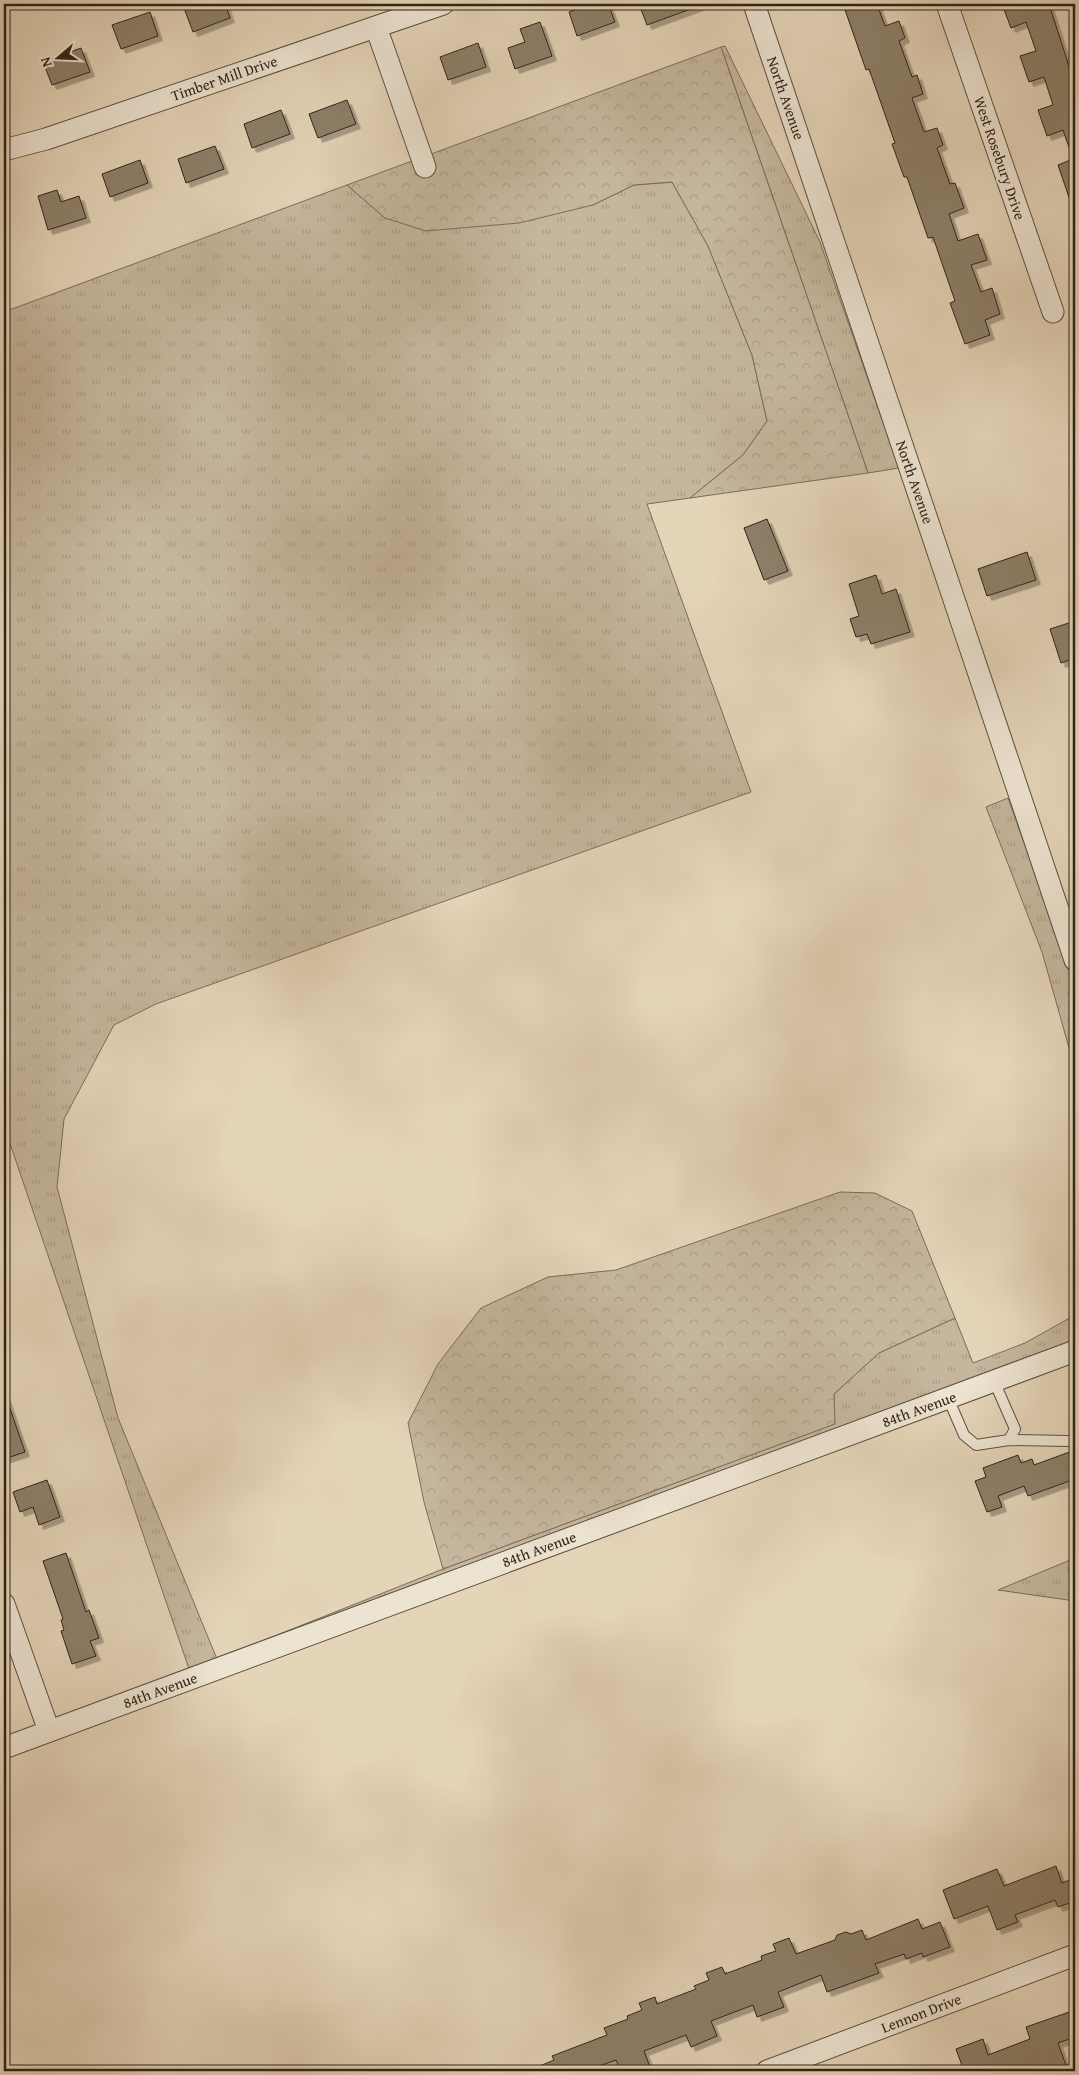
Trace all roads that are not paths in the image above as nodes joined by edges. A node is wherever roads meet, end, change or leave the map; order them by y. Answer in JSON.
{"nodes":[{"id":1,"x":443,"y":4,"type":"edge"},
{"id":2,"x":754,"y":4,"type":"edge"},
{"id":3,"x":947,"y":4,"type":"edge"},
{"id":4,"x":376,"y":27,"type":"junction"},
{"id":5,"x":4,"y":150,"type":"edge"},
{"id":6,"x":425,"y":167,"type":"dead end"},
{"id":7,"x":1054,"y":312,"type":"dead end"},
{"id":8,"x":1075,"y":960,"type":"edge"},
{"id":9,"x":1075,"y":1351,"type":"edge"},
{"id":10,"x":994,"y":1381,"type":"junction"},
{"id":11,"x":948,"y":1398,"type":"junction"},
{"id":12,"x":1009,"y":1440,"type":"junction"},
{"id":13,"x":1068,"y":1441,"type":"dead end"},
{"id":14,"x":4,"y":1604,"type":"edge"},
{"id":15,"x":49,"y":1731,"type":"junction"},
{"id":16,"x":4,"y":1748,"type":"edge"},
{"id":17,"x":1075,"y":1955,"type":"edge"},
{"id":18,"x":808,"y":2064,"type":"edge"},
{"id":19,"x":767,"y":2071,"type":"edge"}],
"edges":[{"from":1,"to":4,"type":"street","name":"Timber Mill Drive"},
{"from":2,"to":8,"type":"street","name":"North Avenue"},
{"from":3,"to":7,"type":"street","name":"West Rosebury Drive"},
{"from":4,"to":5,"type":"street","name":"Timber Mill Drive"},
{"from":4,"to":6,"type":"street"},
{"from":9,"to":10,"type":"street","name":"84th Avenue"},
{"from":10,"to":11,"type":"street","name":"84th Avenue"},
{"from":10,"to":12,"type":"lane"},
{"from":11,"to":12,"type":"lane"},
{"from":11,"to":15,"type":"street","name":"84th Avenue"},
{"from":12,"to":13,"type":"lane"},
{"from":14,"to":15,"type":"street"},
{"from":15,"to":16,"type":"street","name":"84th Avenue"},
{"from":17,"to":18,"type":"street","name":"Lennon Drive"},
{"from":18,"to":19,"type":"street","name":"Lennon Drive"}]}
